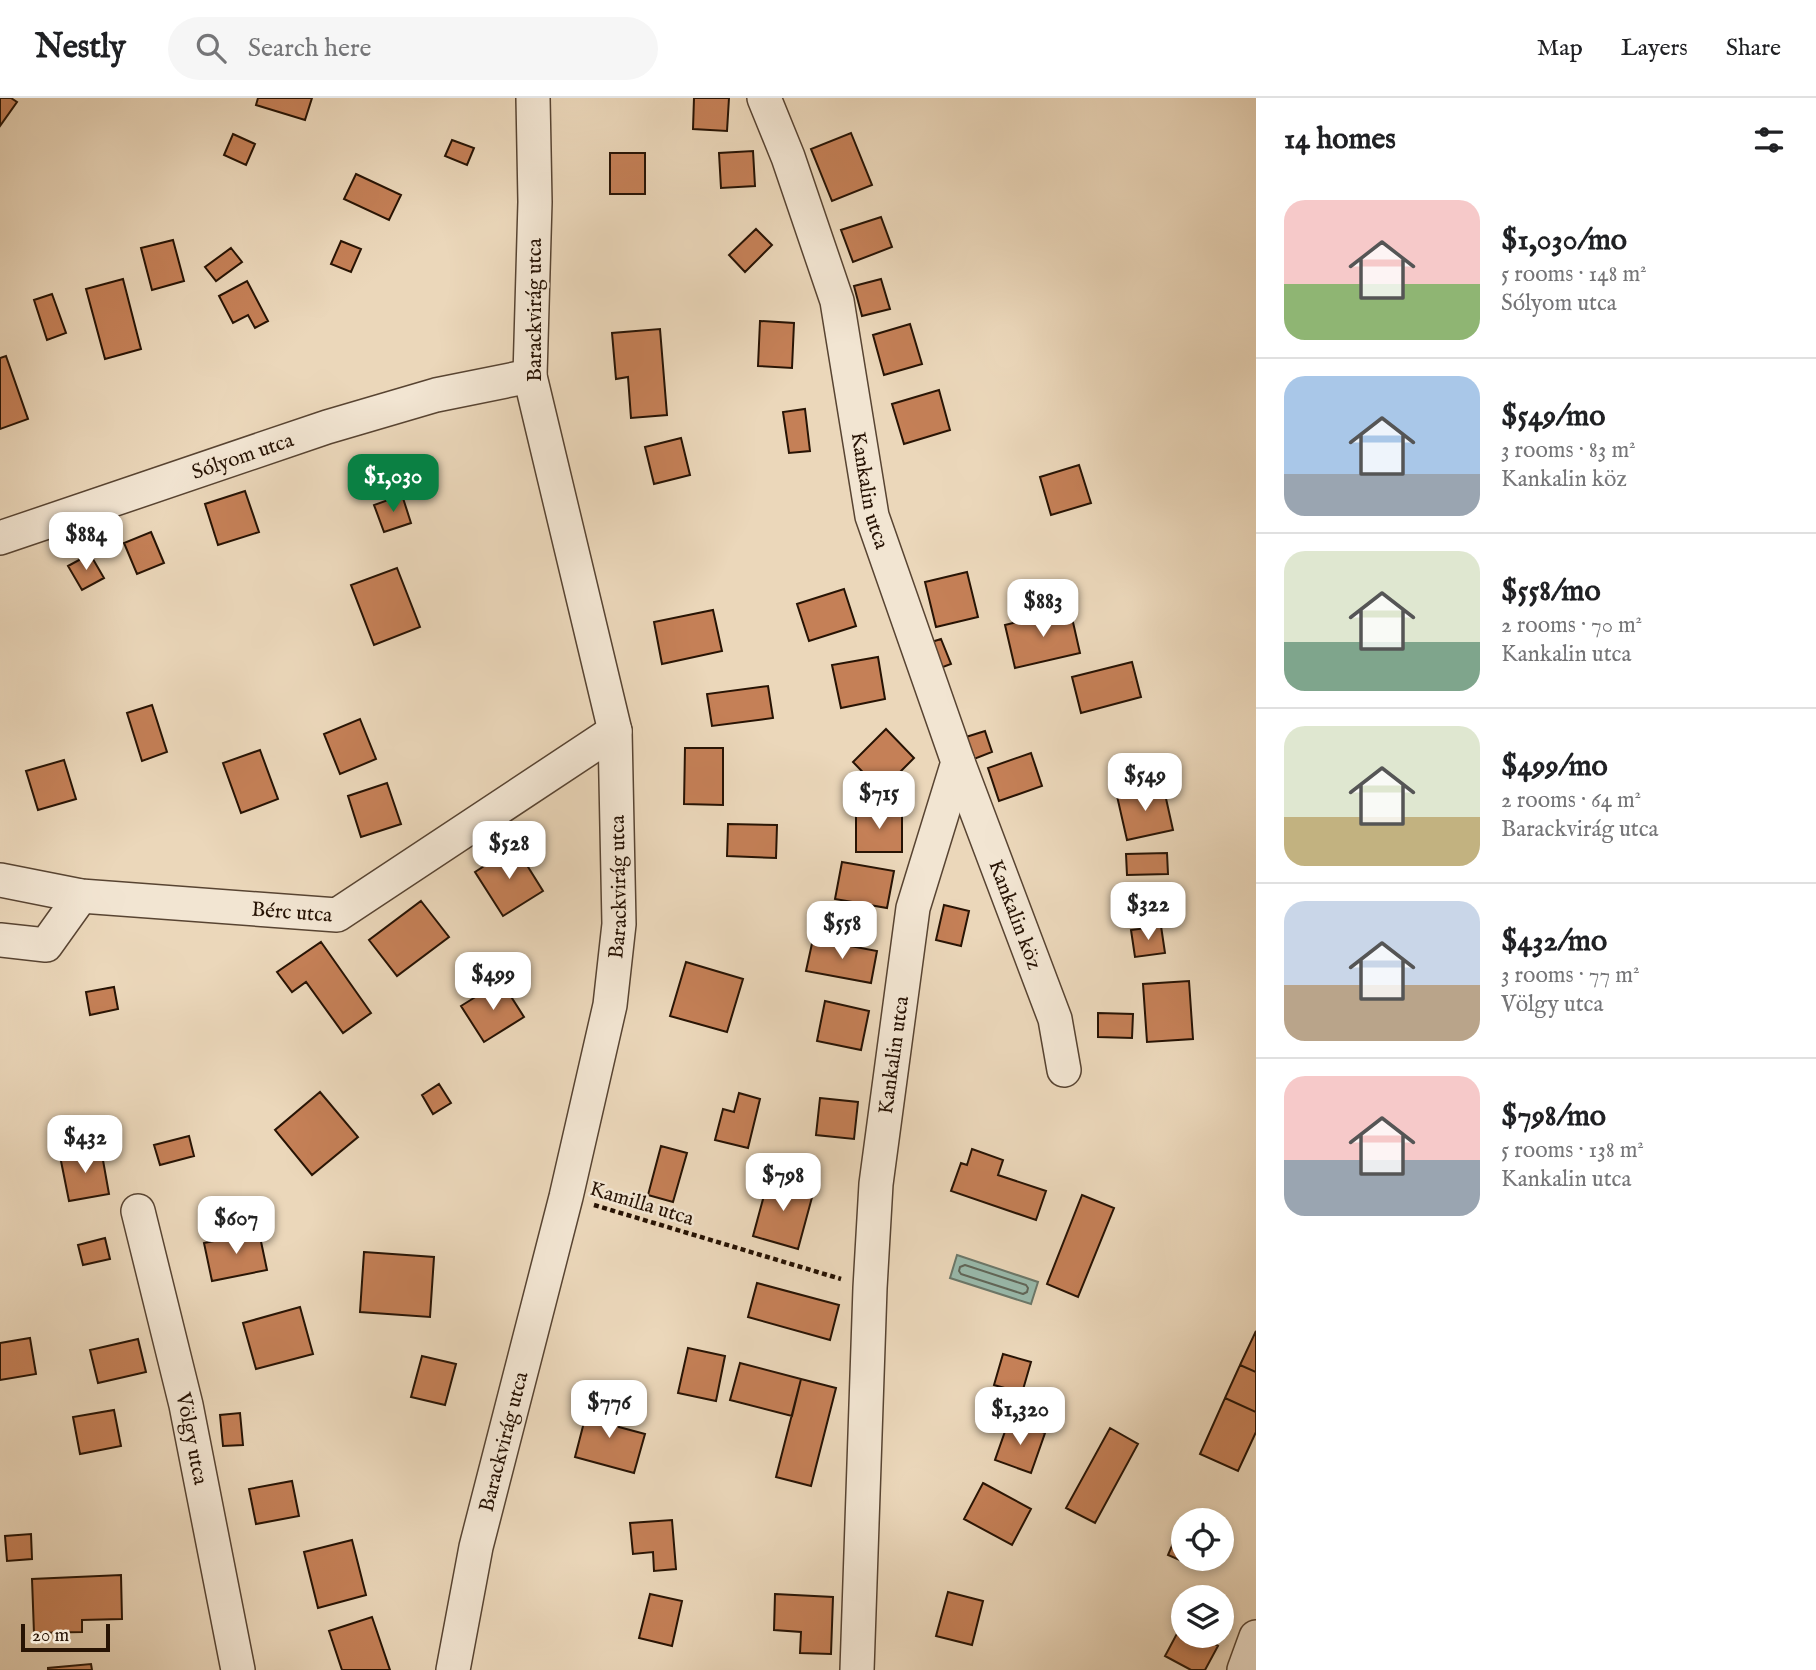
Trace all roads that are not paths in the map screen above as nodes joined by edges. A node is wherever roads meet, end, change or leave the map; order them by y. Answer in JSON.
{"nodes":[{"id":1,"x":533,"y":98,"type":"edge"},
{"id":2,"x":764,"y":98,"type":"edge"},
{"id":3,"x":530,"y":376,"type":"junction"},
{"id":4,"x":0,"y":538,"type":"edge"},
{"id":5,"x":615,"y":731,"type":"junction"},
{"id":6,"x":958,"y":762,"type":"junction"},
{"id":7,"x":0,"y":880,"type":"edge"},
{"id":8,"x":81,"y":896,"type":"junction"},
{"id":9,"x":0,"y":940,"type":"edge"},
{"id":10,"x":1064,"y":1070,"type":"dead end"},
{"id":11,"x":138,"y":1211,"type":"dead end"},
{"id":12,"x":1256,"y":1637,"type":"edge"},
{"id":13,"x":238,"y":1670,"type":"edge"},
{"id":14,"x":453,"y":1670,"type":"edge"},
{"id":15,"x":857,"y":1670,"type":"edge"},
{"id":16,"x":1244,"y":1670,"type":"edge"}],
"edges":[{"from":1,"to":3,"type":"street","name":"Barackvirág utca"},
{"from":2,"to":6,"type":"street","name":"Kankalin utca"},
{"from":3,"to":4,"type":"street","name":"Sólyom utca"},
{"from":3,"to":5,"type":"street","name":"Barackvirág utca"},
{"from":5,"to":8,"type":"street","name":"Bérc utca"},
{"from":5,"to":14,"type":"street","name":"Barackvirág utca"},
{"from":6,"to":10,"type":"street","name":"Kankalin köz"},
{"from":6,"to":15,"type":"street","name":"Kankalin utca"},
{"from":7,"to":8,"type":"street","name":"Bérc utca"},
{"from":8,"to":9,"type":"street"},
{"from":11,"to":13,"type":"street","name":"Völgy utca"},
{"from":12,"to":16,"type":"street"}]}
